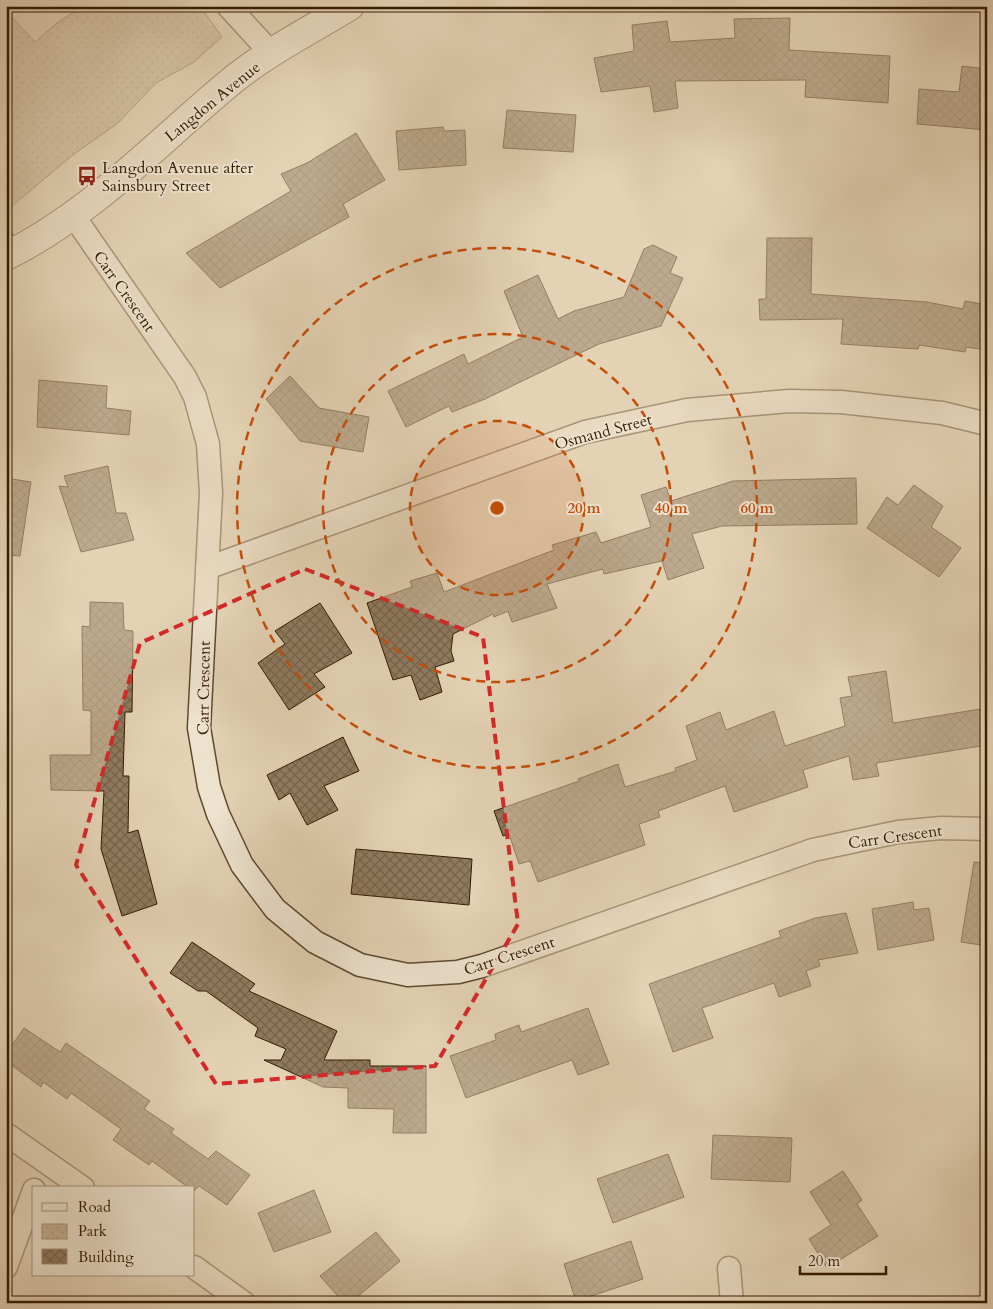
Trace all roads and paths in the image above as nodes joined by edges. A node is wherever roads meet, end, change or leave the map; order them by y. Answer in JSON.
{"nodes":[{"id":1,"x":228,"y":6,"type":"edge"},
{"id":2,"x":350,"y":6,"type":"edge"},
{"id":3,"x":271,"y":53,"type":"junction"},
{"id":4,"x":73,"y":215,"type":"junction"},
{"id":5,"x":9,"y":247,"type":"edge"},
{"id":6,"x":987,"y":424,"type":"edge"},
{"id":7,"x":208,"y":568,"type":"junction"},
{"id":8,"x":987,"y":829,"type":"edge"},
{"id":9,"x":6,"y":1134,"type":"edge"},
{"id":10,"x":44,"y":1161,"type":"junction"},
{"id":11,"x":35,"y":1186,"type":"edge"},
{"id":12,"x":80,"y":1186,"type":"edge"},
{"id":13,"x":32,"y":1194,"type":"edge"},
{"id":14,"x":6,"y":1266,"type":"edge"},
{"id":15,"x":195,"y":1268,"type":"edge"},
{"id":16,"x":729,"y":1268,"type":"dead end"},
{"id":17,"x":244,"y":1303,"type":"edge"},
{"id":18,"x":732,"y":1303,"type":"edge"}],
"edges":[{"from":1,"to":3,"type":"street"},
{"from":2,"to":3,"type":"street","name":"Langdon Avenue"},
{"from":3,"to":4,"type":"street","name":"Langdon Avenue"},
{"from":4,"to":5,"type":"street","name":"Langdon Avenue"},
{"from":4,"to":7,"type":"street","name":"Carr Crescent"},
{"from":6,"to":7,"type":"street","name":"Osmand Street"},
{"from":7,"to":8,"type":"street","name":"Carr Crescent"},
{"from":9,"to":10,"type":"street"},
{"from":10,"to":11,"type":"street"},
{"from":10,"to":12,"type":"street"},
{"from":13,"to":14,"type":"street"},
{"from":15,"to":17,"type":"street"},
{"from":16,"to":18,"type":"street"}]}
